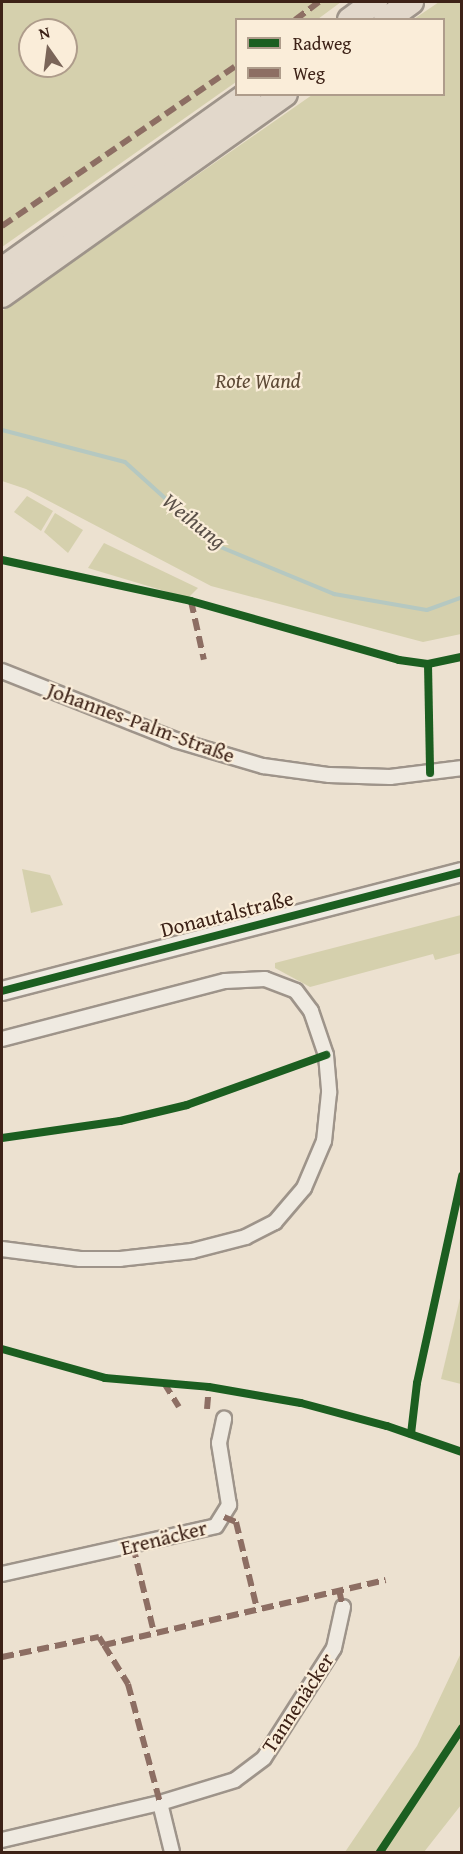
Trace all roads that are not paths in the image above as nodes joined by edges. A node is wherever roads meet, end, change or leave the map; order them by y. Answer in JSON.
{"nodes":[{"id":1,"x":375,"y":2,"type":"edge"},
{"id":2,"x":411,"y":2,"type":"edge"},
{"id":3,"x":353,"y":18,"type":"edge"},
{"id":4,"x":389,"y":18,"type":"edge"},
{"id":5,"x":246,"y":96,"type":"edge"},
{"id":6,"x":282,"y":96,"type":"edge"},
{"id":7,"x":2,"y":270,"type":"edge"},
{"id":8,"x":2,"y":295,"type":"edge"},
{"id":9,"x":2,"y":672,"type":"edge"},
{"id":10,"x":462,"y":768,"type":"edge"},
{"id":11,"x":462,"y":872,"type":"edge"},
{"id":12,"x":2,"y":991,"type":"edge"},
{"id":13,"x":2,"y":1039,"type":"edge"},
{"id":14,"x":2,"y":1249,"type":"edge"},
{"id":15,"x":224,"y":1419,"type":"dead end"},
{"id":16,"x":2,"y":1574,"type":"edge"},
{"id":17,"x":343,"y":1607,"type":"dead end"},
{"id":18,"x":160,"y":1803,"type":"junction"},
{"id":19,"x":2,"y":1840,"type":"edge"},
{"id":20,"x":172,"y":1852,"type":"edge"}],
"edges":[{"from":1,"to":3,"type":"highway"},
{"from":2,"to":4,"type":"highway"},
{"from":5,"to":7,"type":"highway"},
{"from":6,"to":8,"type":"highway"},
{"from":9,"to":10,"type":"street","name":"Johannes-Palm-Straße"},
{"from":11,"to":12,"type":"main road","name":"Donautalstraße"},
{"from":13,"to":14,"type":"street"},
{"from":15,"to":16,"type":"street","name":"Erenäcker"},
{"from":17,"to":18,"type":"street","name":"Tannenäcker"},
{"from":18,"to":19,"type":"street","name":"Tannenäcker"},
{"from":18,"to":20,"type":"street"}]}
